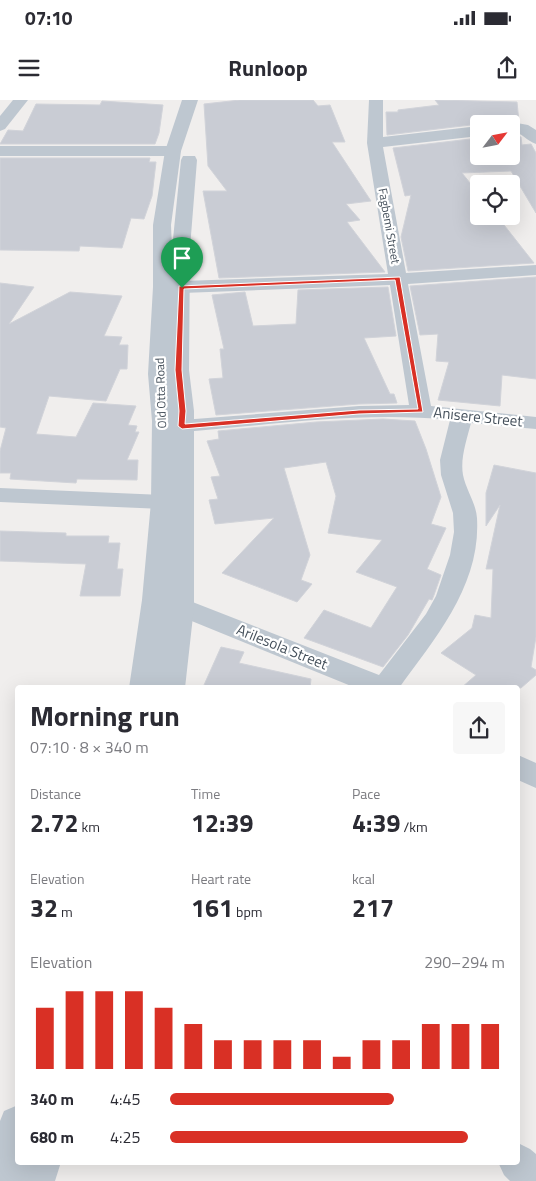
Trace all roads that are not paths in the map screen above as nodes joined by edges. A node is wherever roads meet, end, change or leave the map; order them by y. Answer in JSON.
{"nodes":[{"id":1,"x":21,"y":100,"type":"edge"},
{"id":2,"x":190,"y":100,"type":"edge"},
{"id":3,"x":205,"y":100,"type":"edge"},
{"id":4,"x":376,"y":100,"type":"edge"},
{"id":5,"x":0,"y":126,"type":"edge"},
{"id":6,"x":520,"y":128,"type":"edge"},
{"id":7,"x":470,"y":132,"type":"edge"},
{"id":8,"x":536,"y":139,"type":"edge"},
{"id":9,"x":375,"y":142,"type":"junction"},
{"id":10,"x":0,"y":151,"type":"edge"},
{"id":11,"x":173,"y":152,"type":"junction"},
{"id":12,"x":172,"y":248,"type":"junction"},
{"id":13,"x":536,"y":270,"type":"edge"},
{"id":14,"x":398,"y":279,"type":"junction"},
{"id":15,"x":182,"y":288,"type":"junction"},
{"id":16,"x":421,"y":411,"type":"junction"},
{"id":17,"x":462,"y":416,"type":"junction"},
{"id":18,"x":536,"y":424,"type":"edge"},
{"id":19,"x":182,"y":426,"type":"junction"},
{"id":20,"x":0,"y":495,"type":"edge"},
{"id":21,"x":163,"y":502,"type":"junction"},
{"id":22,"x":181,"y":607,"type":"junction"},
{"id":23,"x":143,"y":685,"type":"edge"},
{"id":24,"x":171,"y":685,"type":"edge"},
{"id":25,"x":376,"y":685,"type":"edge"},
{"id":26,"x":386,"y":685,"type":"edge"},
{"id":27,"x":520,"y":767,"type":"edge"},
{"id":28,"x":536,"y":777,"type":"edge"},
{"id":29,"x":15,"y":1132,"type":"edge"},
{"id":30,"x":40,"y":1165,"type":"edge"},
{"id":31,"x":520,"y":1165,"type":"edge"},
{"id":32,"x":0,"y":1174,"type":"edge"},
{"id":33,"x":536,"y":1179,"type":"edge"},
{"id":34,"x":35,"y":1181,"type":"edge"}],
"edges":[{"from":1,"to":5,"type":"street"},
{"from":2,"to":11,"type":"street","name":"Old Otta Road"},
{"from":3,"to":12,"type":"street","name":"Old Otta Road"},
{"from":4,"to":9,"type":"street","name":"Fagbemi Street"},
{"from":6,"to":8,"type":"street"},
{"from":7,"to":9,"type":"street"},
{"from":9,"to":14,"type":"street","name":"Fagbemi Street"},
{"from":10,"to":11,"type":"street"},
{"from":11,"to":12,"type":"street","name":"Old Otta Road"},
{"from":12,"to":15,"type":"street","name":"Old Otta Road"},
{"from":12,"to":21,"type":"street","name":"Old Otta Road"},
{"from":13,"to":14,"type":"street"},
{"from":14,"to":15,"type":"street"},
{"from":14,"to":16,"type":"street","name":"Fagbemi Street"},
{"from":15,"to":19,"type":"street","name":"Old Otta Road"},
{"from":16,"to":17,"type":"street","name":"Anisere Street"},
{"from":16,"to":19,"type":"street","name":"Anisere Street"},
{"from":17,"to":18,"type":"street","name":"Anisere Street"},
{"from":17,"to":26,"type":"street"},
{"from":19,"to":22,"type":"street","name":"Old Otta Road"},
{"from":20,"to":21,"type":"street"},
{"from":21,"to":23,"type":"street","name":"Old Otta Road"},
{"from":22,"to":24,"type":"street","name":"Old Otta Road"},
{"from":22,"to":25,"type":"street","name":"Arilesola Street"},
{"from":27,"to":28,"type":"street"},
{"from":29,"to":32,"type":"street"},
{"from":30,"to":34,"type":"street"},
{"from":31,"to":33,"type":"street"}]}
